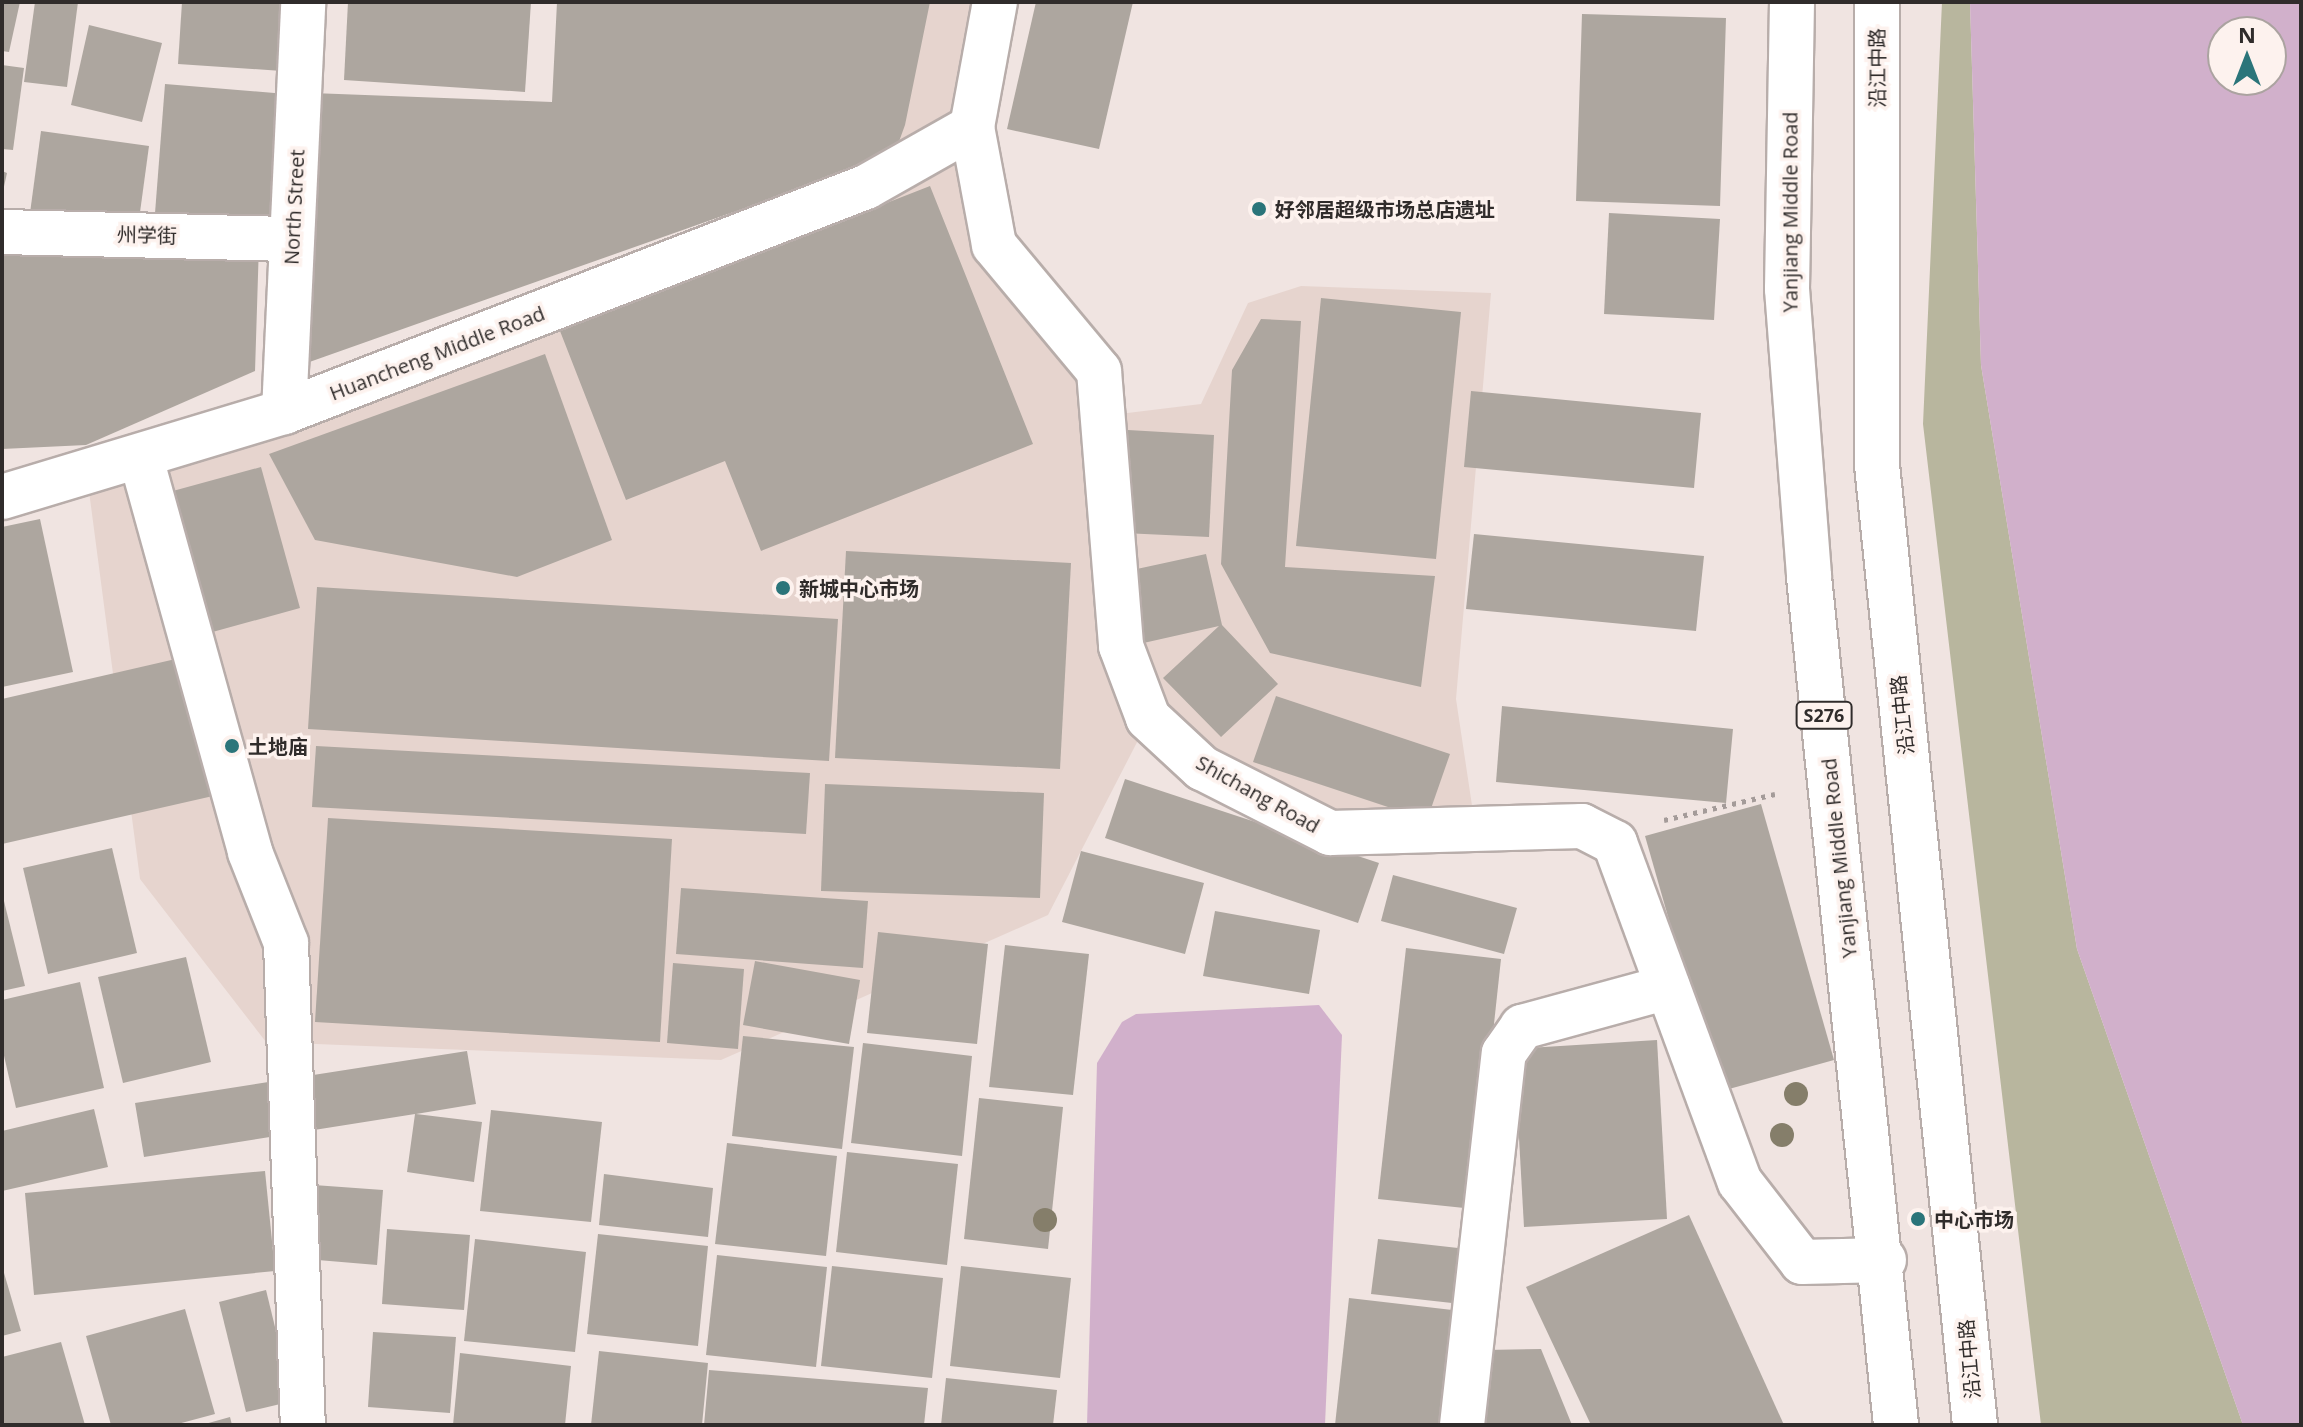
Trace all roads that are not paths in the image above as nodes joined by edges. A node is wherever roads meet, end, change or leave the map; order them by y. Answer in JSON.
{"nodes":[{"id":1,"x":303,"y":2,"type":"edge"},
{"id":2,"x":995,"y":2,"type":"edge"},
{"id":3,"x":1792,"y":2,"type":"edge"},
{"id":4,"x":1877,"y":2,"type":"edge"},
{"id":5,"x":972,"y":127,"type":"junction"},
{"id":6,"x":2,"y":232,"type":"edge"},
{"id":7,"x":292,"y":239,"type":"junction"},
{"id":8,"x":284,"y":412,"type":"junction"},
{"id":9,"x":141,"y":458,"type":"junction"},
{"id":10,"x":2,"y":497,"type":"edge"},
{"id":11,"x":1668,"y":987,"type":"junction"},
{"id":12,"x":1884,"y":1260,"type":"junction"},
{"id":13,"x":303,"y":1425,"type":"edge"},
{"id":14,"x":1462,"y":1425,"type":"edge"},
{"id":15,"x":1896,"y":1425,"type":"edge"},
{"id":16,"x":1975,"y":1425,"type":"edge"}],
"edges":[{"from":1,"to":7,"type":"main road","name":"North Street"},
{"from":2,"to":5,"type":"main road"},
{"from":3,"to":12,"type":"main road","name":"Yanjiang Middle Road","number":"S276"},
{"from":4,"to":16,"type":"main road","name":"沿江中路"},
{"from":5,"to":8,"type":"main road","name":"Huancheng Middle Road"},
{"from":5,"to":11,"type":"main road","name":"Shichang Road"},
{"from":6,"to":7,"type":"main road","name":"州学街"},
{"from":7,"to":8,"type":"main road","name":"North Street"},
{"from":8,"to":9,"type":"main road","name":"Huancheng Middle Road"},
{"from":9,"to":10,"type":"main road","name":"Huancheng Middle Road"},
{"from":9,"to":13,"type":"main road"},
{"from":11,"to":12,"type":"main road"},
{"from":11,"to":14,"type":"main road"},
{"from":12,"to":15,"type":"main road","name":"Yanjiang Middle Road","number":"S276"}]}
